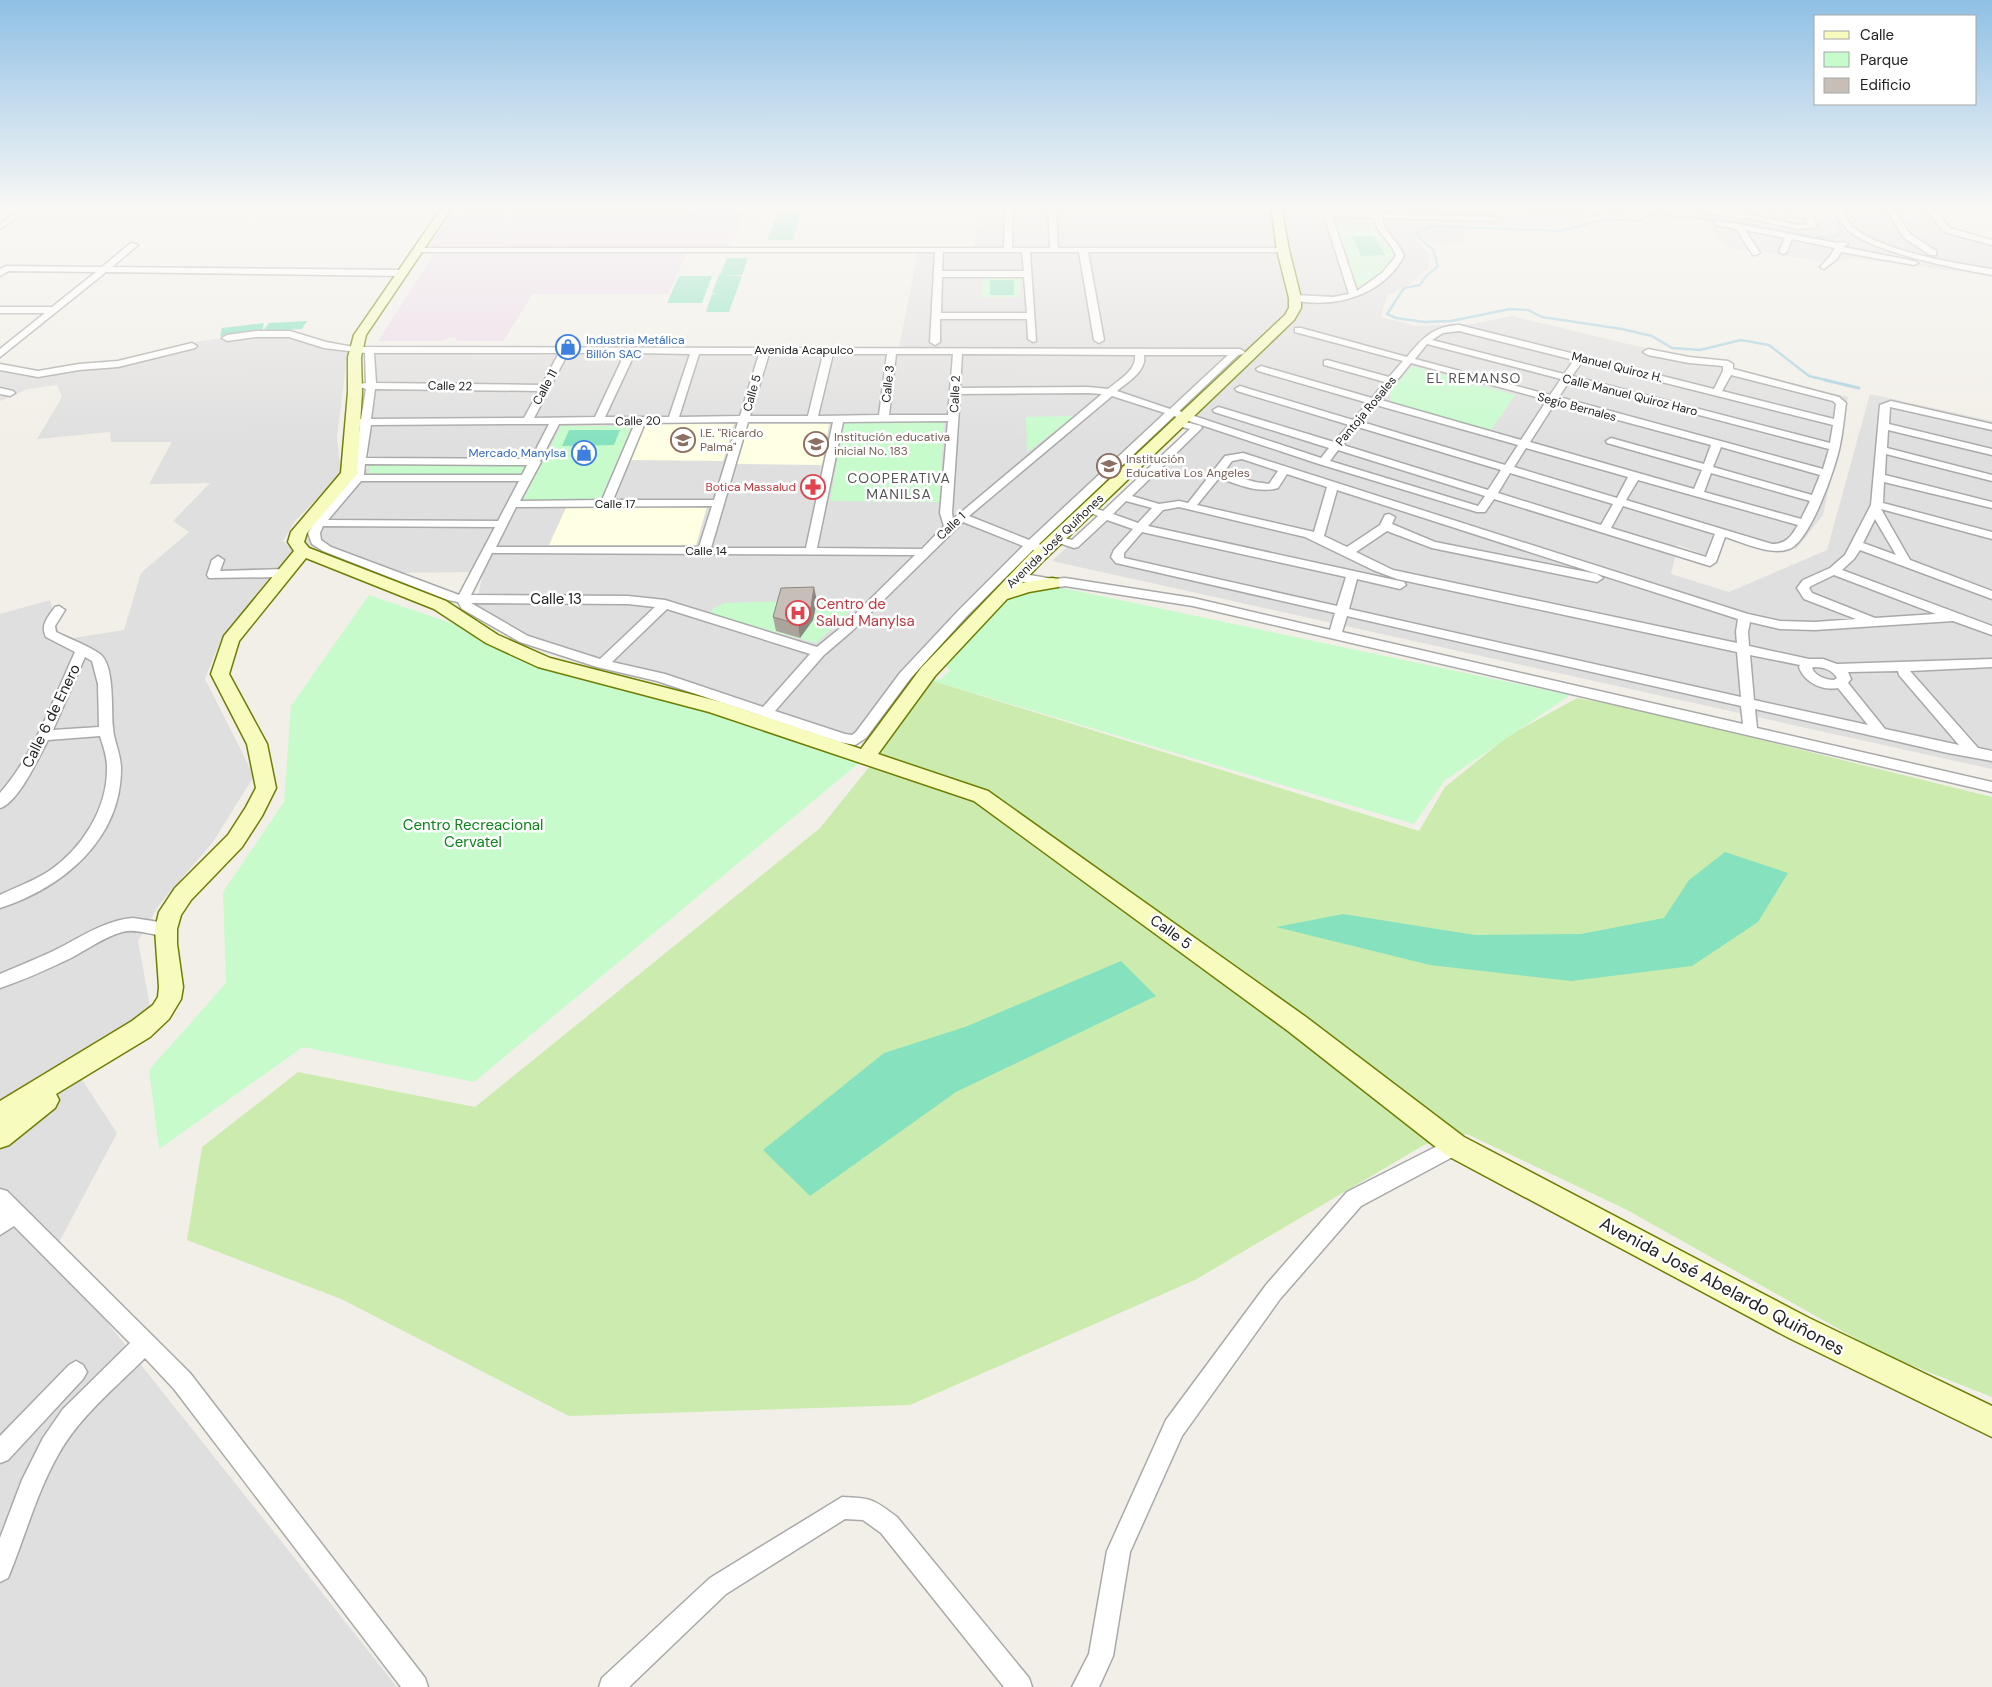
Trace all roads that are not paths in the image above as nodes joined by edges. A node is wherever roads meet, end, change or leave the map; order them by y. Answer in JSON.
{"nodes":[{"id":1,"x":84,"y":285,"type":"edge"},
{"id":2,"x":395,"y":285,"type":"edge"},
{"id":3,"x":937,"y":285,"type":"edge"},
{"id":4,"x":1029,"y":285,"type":"edge"},
{"id":5,"x":1089,"y":285,"type":"edge"},
{"id":6,"x":1292,"y":285,"type":"edge"},
{"id":7,"x":1351,"y":285,"type":"edge"},
{"id":8,"x":1370,"y":285,"type":"edge"},
{"id":9,"x":1354,"y":295,"type":"junction"},
{"id":10,"x":1295,"y":298,"type":"junction"},
{"id":11,"x":0,"y":310,"type":"edge"},
{"id":12,"x":53,"y":310,"type":"junction"},
{"id":13,"x":936,"y":316,"type":"junction"},
{"id":14,"x":1031,"y":316,"type":"junction"},
{"id":15,"x":1298,"y":330,"type":"dead end"},
{"id":16,"x":227,"y":338,"type":"dead end"},
{"id":17,"x":1033,"y":339,"type":"dead end"},
{"id":18,"x":1099,"y":340,"type":"dead end"},
{"id":19,"x":1425,"y":341,"type":"junction"},
{"id":20,"x":935,"y":342,"type":"dead end"},
{"id":21,"x":192,"y":346,"type":"dead end"},
{"id":22,"x":354,"y":350,"type":"junction"},
{"id":23,"x":369,"y":350,"type":"junction"},
{"id":24,"x":696,"y":350,"type":"junction"},
{"id":25,"x":765,"y":350,"type":"junction"},
{"id":26,"x":829,"y":350,"type":"junction"},
{"id":27,"x":892,"y":350,"type":"junction"},
{"id":28,"x":958,"y":350,"type":"junction"},
{"id":29,"x":630,"y":351,"type":"junction"},
{"id":30,"x":1138,"y":351,"type":"junction"},
{"id":31,"x":564,"y":352,"type":"junction"},
{"id":32,"x":1236,"y":352,"type":"junction"},
{"id":33,"x":1254,"y":352,"type":"junction"},
{"id":34,"x":1648,"y":352,"type":"dead end"},
{"id":35,"x":0,"y":354,"type":"edge"},
{"id":36,"x":1580,"y":357,"type":"junction"},
{"id":37,"x":1410,"y":361,"type":"junction"},
{"id":38,"x":1327,"y":363,"type":"dead end"},
{"id":39,"x":0,"y":367,"type":"edge"},
{"id":40,"x":1261,"y":369,"type":"dead end"},
{"id":41,"x":1728,"y":371,"type":"junction"},
{"id":42,"x":1565,"y":378,"type":"junction"},
{"id":43,"x":1392,"y":381,"type":"junction"},
{"id":44,"x":355,"y":386,"type":"junction"},
{"id":45,"x":371,"y":386,"type":"junction"},
{"id":46,"x":544,"y":388,"type":"junction"},
{"id":47,"x":1240,"y":389,"type":"dead end"},
{"id":48,"x":955,"y":391,"type":"junction"},
{"id":49,"x":1110,"y":392,"type":"junction"},
{"id":50,"x":1717,"y":392,"type":"junction"},
{"id":51,"x":1550,"y":400,"type":"junction"},
{"id":52,"x":1375,"y":401,"type":"junction"},
{"id":53,"x":1218,"y":410,"type":"dead end"},
{"id":54,"x":884,"y":418,"type":"junction"},
{"id":55,"x":954,"y":418,"type":"junction"},
{"id":56,"x":1178,"y":418,"type":"junction"},
{"id":57,"x":812,"y":419,"type":"junction"},
{"id":58,"x":839,"y":419,"type":"junction"},
{"id":59,"x":674,"y":420,"type":"junction"},
{"id":60,"x":744,"y":420,"type":"junction"},
{"id":61,"x":598,"y":421,"type":"junction"},
{"id":62,"x":641,"y":421,"type":"junction"},
{"id":63,"x":359,"y":422,"type":"junction"},
{"id":64,"x":527,"y":422,"type":"junction"},
{"id":65,"x":555,"y":422,"type":"junction"},
{"id":66,"x":1837,"y":423,"type":"junction"},
{"id":67,"x":1355,"y":424,"type":"junction"},
{"id":68,"x":1699,"y":426,"type":"junction"},
{"id":69,"x":1884,"y":426,"type":"junction"},
{"id":70,"x":1992,"y":426,"type":"edge"},
{"id":71,"x":1611,"y":441,"type":"dead end"},
{"id":72,"x":1525,"y":443,"type":"junction"},
{"id":73,"x":1717,"y":444,"type":"junction"},
{"id":74,"x":1336,"y":447,"type":"junction"},
{"id":75,"x":1834,"y":447,"type":"junction"},
{"id":76,"x":1882,"y":450,"type":"junction"},
{"id":77,"x":1992,"y":452,"type":"edge"},
{"id":78,"x":354,"y":461,"type":"junction"},
{"id":79,"x":536,"y":462,"type":"junction"},
{"id":80,"x":1323,"y":462,"type":"junction"},
{"id":81,"x":1284,"y":469,"type":"junction"},
{"id":82,"x":1507,"y":469,"type":"junction"},
{"id":83,"x":1708,"y":469,"type":"junction"},
{"id":84,"x":1827,"y":473,"type":"junction"},
{"id":85,"x":1216,"y":474,"type":"junction"},
{"id":86,"x":1634,"y":475,"type":"junction"},
{"id":87,"x":1879,"y":477,"type":"junction"},
{"id":88,"x":352,"y":478,"type":"junction"},
{"id":89,"x":527,"y":478,"type":"junction"},
{"id":90,"x":1992,"y":478,"type":"edge"},
{"id":91,"x":1334,"y":485,"type":"junction"},
{"id":92,"x":1124,"y":490,"type":"junction"},
{"id":93,"x":1698,"y":493,"type":"junction"},
{"id":94,"x":1490,"y":494,"type":"junction"},
{"id":95,"x":1815,"y":499,"type":"junction"},
{"id":96,"x":1620,"y":502,"type":"junction"},
{"id":97,"x":718,"y":503,"type":"junction"},
{"id":98,"x":946,"y":503,"type":"junction"},
{"id":99,"x":513,"y":504,"type":"junction"},
{"id":100,"x":606,"y":504,"type":"junction"},
{"id":101,"x":1393,"y":504,"type":"junction"},
{"id":102,"x":1992,"y":506,"type":"edge"},
{"id":103,"x":1159,"y":507,"type":"junction"},
{"id":104,"x":1190,"y":507,"type":"junction"},
{"id":105,"x":1876,"y":507,"type":"junction"},
{"id":106,"x":1088,"y":509,"type":"junction"},
{"id":107,"x":964,"y":514,"type":"junction"},
{"id":108,"x":1105,"y":515,"type":"junction"},
{"id":109,"x":312,"y":523,"type":"junction"},
{"id":110,"x":502,"y":524,"type":"junction"},
{"id":111,"x":1805,"y":524,"type":"junction"},
{"id":112,"x":1386,"y":526,"type":"junction"},
{"id":113,"x":950,"y":527,"type":"junction"},
{"id":114,"x":1140,"y":528,"type":"junction"},
{"id":115,"x":1604,"y":530,"type":"junction"},
{"id":116,"x":1721,"y":532,"type":"junction"},
{"id":117,"x":1992,"y":536,"type":"edge"},
{"id":118,"x":1318,"y":538,"type":"junction"},
{"id":119,"x":1057,"y":539,"type":"junction"},
{"id":120,"x":1858,"y":545,"type":"junction"},
{"id":121,"x":488,"y":550,"type":"junction"},
{"id":122,"x":303,"y":551,"type":"junction"},
{"id":123,"x":704,"y":551,"type":"junction"},
{"id":124,"x":811,"y":551,"type":"junction"},
{"id":125,"x":1037,"y":551,"type":"junction"},
{"id":126,"x":924,"y":552,"type":"junction"},
{"id":127,"x":1348,"y":552,"type":"junction"},
{"id":128,"x":218,"y":560,"type":"dead end"},
{"id":129,"x":1906,"y":563,"type":"junction"},
{"id":130,"x":1599,"y":571,"type":"junction"},
{"id":131,"x":1834,"y":571,"type":"junction"},
{"id":132,"x":284,"y":573,"type":"junction"},
{"id":133,"x":1353,"y":574,"type":"junction"},
{"id":134,"x":1018,"y":577,"type":"junction"},
{"id":135,"x":1052,"y":583,"type":"junction"},
{"id":136,"x":1992,"y":596,"type":"edge"},
{"id":137,"x":464,"y":599,"type":"junction"},
{"id":138,"x":504,"y":599,"type":"junction"},
{"id":139,"x":995,"y":599,"type":"junction"},
{"id":140,"x":665,"y":604,"type":"junction"},
{"id":141,"x":59,"y":610,"type":"dead end"},
{"id":142,"x":1342,"y":611,"type":"junction"},
{"id":143,"x":1745,"y":617,"type":"junction"},
{"id":144,"x":1953,"y":617,"type":"junction"},
{"id":145,"x":488,"y":619,"type":"junction"},
{"id":146,"x":1874,"y":622,"type":"junction"},
{"id":147,"x":1992,"y":630,"type":"edge"},
{"id":148,"x":1336,"y":636,"type":"junction"},
{"id":149,"x":82,"y":652,"type":"junction"},
{"id":150,"x":819,"y":652,"type":"junction"},
{"id":151,"x":1744,"y":654,"type":"junction"},
{"id":152,"x":1992,"y":663,"type":"edge"},
{"id":153,"x":602,"y":664,"type":"junction"},
{"id":154,"x":1808,"y":668,"type":"junction"},
{"id":155,"x":1992,"y":669,"type":"edge"},
{"id":156,"x":1904,"y":672,"type":"junction"},
{"id":157,"x":1839,"y":675,"type":"junction"},
{"id":158,"x":1748,"y":703,"type":"junction"},
{"id":159,"x":766,"y":712,"type":"junction"},
{"id":160,"x":106,"y":731,"type":"junction"},
{"id":161,"x":1750,"y":731,"type":"junction"},
{"id":162,"x":1881,"y":733,"type":"junction"},
{"id":163,"x":44,"y":736,"type":"junction"},
{"id":164,"x":1972,"y":752,"type":"junction"},
{"id":165,"x":1992,"y":756,"type":"edge"},
{"id":166,"x":865,"y":758,"type":"junction"},
{"id":167,"x":1992,"y":787,"type":"edge"},
{"id":168,"x":0,"y":803,"type":"edge"},
{"id":169,"x":0,"y":902,"type":"edge"},
{"id":170,"x":166,"y":929,"type":"junction"},
{"id":171,"x":0,"y":981,"type":"edge"},
{"id":172,"x":83,"y":1063,"type":"junction"},
{"id":173,"x":0,"y":1115,"type":"edge"},
{"id":174,"x":0,"y":1136,"type":"edge"},
{"id":175,"x":1455,"y":1146,"type":"junction"},
{"id":176,"x":5,"y":1212,"type":"edge"},
{"id":177,"x":145,"y":1343,"type":"junction"},
{"id":178,"x":76,"y":1372,"type":"dead end"},
{"id":179,"x":1992,"y":1422,"type":"edge"},
{"id":180,"x":2,"y":1446,"type":"edge"},
{"id":181,"x":0,"y":1570,"type":"edge"},
{"id":182,"x":416,"y":1687,"type":"edge"},
{"id":183,"x":611,"y":1687,"type":"edge"},
{"id":184,"x":1020,"y":1687,"type":"edge"},
{"id":185,"x":1084,"y":1687,"type":"edge"}],
"edges":[{"from":1,"to":12,"type":"street"},
{"from":2,"to":22,"type":"street"},
{"from":3,"to":13,"type":"street"},
{"from":4,"to":14,"type":"street"},
{"from":5,"to":18,"type":"street"},
{"from":6,"to":10,"type":"street"},
{"from":7,"to":9,"type":"street"},
{"from":8,"to":9,"type":"street"},
{"from":9,"to":10,"type":"street"},
{"from":10,"to":33,"type":"street","name":"Avenida José Quiñones"},
{"from":11,"to":12,"type":"street"},
{"from":12,"to":35,"type":"street"},
{"from":13,"to":14,"type":"street"},
{"from":13,"to":20,"type":"street"},
{"from":14,"to":17,"type":"street"},
{"from":15,"to":37,"type":"street","name":"Segio Bernales"},
{"from":16,"to":22,"type":"street","name":"Avenida Acapulco"},
{"from":19,"to":36,"type":"street","name":"Manuel Quiroz H."},
{"from":19,"to":37,"type":"street","name":"Manuel Quiroz H."},
{"from":19,"to":42,"type":"street","name":"Calle Manuel Quiroz Haro"},
{"from":21,"to":39,"type":"street"},
{"from":22,"to":23,"type":"street","name":"Avenida Acapulco"},
{"from":22,"to":44,"type":"street"},
{"from":23,"to":31,"type":"street","name":"Avenida Acapulco"},
{"from":23,"to":45,"type":"street"},
{"from":24,"to":25,"type":"street","name":"Avenida Acapulco"},
{"from":24,"to":29,"type":"street","name":"Avenida Acapulco"},
{"from":24,"to":59,"type":"street"},
{"from":25,"to":26,"type":"street","name":"Avenida Acapulco"},
{"from":25,"to":60,"type":"street","name":"Calle 5"},
{"from":26,"to":27,"type":"street","name":"Avenida Acapulco"},
{"from":26,"to":57,"type":"street"},
{"from":27,"to":28,"type":"street","name":"Avenida Acapulco"},
{"from":27,"to":54,"type":"street","name":"Calle 3"},
{"from":28,"to":30,"type":"street","name":"Avenida Acapulco"},
{"from":28,"to":48,"type":"street","name":"Calle 2"},
{"from":29,"to":31,"type":"street","name":"Avenida Acapulco"},
{"from":29,"to":61,"type":"street"},
{"from":30,"to":32,"type":"street","name":"Avenida Acapulco"},
{"from":30,"to":49,"type":"street","name":"Calle 1"},
{"from":31,"to":46,"type":"street","name":"Calle 11"},
{"from":32,"to":33,"type":"street","name":"Avenida Acapulco"},
{"from":32,"to":56,"type":"street"},
{"from":33,"to":56,"type":"street","name":"Avenida José Quiñones"},
{"from":34,"to":41,"type":"street"},
{"from":36,"to":42,"type":"street"},
{"from":36,"to":50,"type":"street","name":"Manuel Quiroz H."},
{"from":37,"to":43,"type":"street","name":"Pantoja Rosales"},
{"from":37,"to":51,"type":"street","name":"Segio Bernales"},
{"from":38,"to":43,"type":"street"},
{"from":40,"to":52,"type":"street"},
{"from":41,"to":50,"type":"street"},
{"from":41,"to":66,"type":"street"},
{"from":42,"to":51,"type":"street"},
{"from":42,"to":68,"type":"street","name":"Calle Manuel Quiroz Haro"},
{"from":43,"to":52,"type":"street","name":"Pantoja Rosales"},
{"from":44,"to":45,"type":"street","name":"Calle 22"},
{"from":44,"to":63,"type":"street"},
{"from":45,"to":46,"type":"street","name":"Calle 22"},
{"from":45,"to":63,"type":"street"},
{"from":46,"to":64,"type":"street","name":"Calle 11"},
{"from":47,"to":67,"type":"street"},
{"from":48,"to":49,"type":"street"},
{"from":48,"to":55,"type":"street","name":"Calle 2"},
{"from":49,"to":56,"type":"street"},
{"from":49,"to":107,"type":"street","name":"Calle 1"},
{"from":50,"to":66,"type":"street","name":"Manuel Quiroz H."},
{"from":51,"to":68,"type":"street","name":"Segio Bernales"},
{"from":51,"to":72,"type":"street"},
{"from":52,"to":67,"type":"street","name":"Pantoja Rosales"},
{"from":52,"to":72,"type":"street"},
{"from":53,"to":74,"type":"street"},
{"from":54,"to":55,"type":"street","name":"Calle 20"},
{"from":54,"to":58,"type":"street","name":"Calle 20"},
{"from":55,"to":98,"type":"street","name":"Calle 2"},
{"from":56,"to":80,"type":"street"},
{"from":56,"to":92,"type":"street","name":"Avenida José Quiñones"},
{"from":56,"to":125,"type":"street"},
{"from":57,"to":58,"type":"street","name":"Calle 20"},
{"from":57,"to":60,"type":"street","name":"Calle 20"},
{"from":58,"to":124,"type":"street"},
{"from":59,"to":60,"type":"street","name":"Calle 20"},
{"from":59,"to":62,"type":"street","name":"Calle 20"},
{"from":60,"to":97,"type":"street","name":"Calle 5"},
{"from":61,"to":62,"type":"street","name":"Calle 20"},
{"from":61,"to":65,"type":"street","name":"Calle 20"},
{"from":62,"to":100,"type":"street"},
{"from":63,"to":64,"type":"street","name":"Calle 20"},
{"from":63,"to":78,"type":"street"},
{"from":64,"to":65,"type":"street","name":"Calle 20"},
{"from":65,"to":79,"type":"street"},
{"from":66,"to":75,"type":"street"},
{"from":67,"to":74,"type":"street","name":"Pantoja Rosales"},
{"from":67,"to":82,"type":"street"},
{"from":68,"to":73,"type":"street","name":"Segio Bernales"},
{"from":68,"to":75,"type":"street","name":"Calle Manuel Quiroz Haro"},
{"from":69,"to":70,"type":"street"},
{"from":69,"to":76,"type":"street"},
{"from":69,"to":77,"type":"street"},
{"from":71,"to":83,"type":"street"},
{"from":72,"to":82,"type":"street"},
{"from":72,"to":86,"type":"street"},
{"from":73,"to":83,"type":"street"},
{"from":73,"to":84,"type":"street","name":"Segio Bernales"},
{"from":74,"to":80,"type":"street","name":"Pantoja Rosales"},
{"from":74,"to":94,"type":"street"},
{"from":75,"to":84,"type":"street"},
{"from":76,"to":87,"type":"street"},
{"from":76,"to":90,"type":"street"},
{"from":78,"to":79,"type":"street"},
{"from":78,"to":88,"type":"street"},
{"from":79,"to":89,"type":"street"},
{"from":80,"to":94,"type":"street"},
{"from":81,"to":85,"type":"street"},
{"from":81,"to":85,"type":"street"},
{"from":81,"to":91,"type":"street"},
{"from":82,"to":94,"type":"street"},
{"from":82,"to":96,"type":"street"},
{"from":83,"to":93,"type":"street"},
{"from":83,"to":95,"type":"street"},
{"from":84,"to":95,"type":"street"},
{"from":85,"to":104,"type":"street"},
{"from":86,"to":93,"type":"street"},
{"from":86,"to":96,"type":"street"},
{"from":87,"to":102,"type":"street"},
{"from":87,"to":105,"type":"street"},
{"from":88,"to":89,"type":"street"},
{"from":88,"to":109,"type":"street"},
{"from":89,"to":99,"type":"street"},
{"from":91,"to":101,"type":"street"},
{"from":91,"to":118,"type":"street"},
{"from":92,"to":103,"type":"street"},
{"from":92,"to":106,"type":"street","name":"Avenida José Quiñones"},
{"from":92,"to":108,"type":"street"},
{"from":93,"to":111,"type":"street"},
{"from":94,"to":115,"type":"street"},
{"from":95,"to":111,"type":"street"},
{"from":96,"to":115,"type":"street"},
{"from":96,"to":116,"type":"street"},
{"from":97,"to":100,"type":"street","name":"Calle 17"},
{"from":97,"to":123,"type":"street","name":"Calle 5"},
{"from":98,"to":107,"type":"street"},
{"from":98,"to":113,"type":"street","name":"Calle 2"},
{"from":99,"to":100,"type":"street","name":"Calle 17"},
{"from":99,"to":110,"type":"street"},
{"from":101,"to":112,"type":"street"},
{"from":101,"to":130,"type":"street"},
{"from":103,"to":104,"type":"street"},
{"from":103,"to":114,"type":"street"},
{"from":104,"to":118,"type":"street"},
{"from":105,"to":117,"type":"street"},
{"from":105,"to":120,"type":"street"},
{"from":105,"to":129,"type":"street"},
{"from":106,"to":108,"type":"street"},
{"from":106,"to":119,"type":"street","name":"Avenida José Quiñones"},
{"from":107,"to":113,"type":"street","name":"Calle 1"},
{"from":107,"to":125,"type":"street"},
{"from":108,"to":114,"type":"street"},
{"from":108,"to":119,"type":"street"},
{"from":109,"to":110,"type":"street"},
{"from":109,"to":122,"type":"street"},
{"from":109,"to":137,"type":"street","name":"Calle 13"},
{"from":110,"to":121,"type":"street"},
{"from":111,"to":116,"type":"street"},
{"from":112,"to":127,"type":"street"},
{"from":112,"to":130,"type":"street"},
{"from":113,"to":126,"type":"street","name":"Calle 1"},
{"from":114,"to":133,"type":"street"},
{"from":114,"to":142,"type":"street"},
{"from":115,"to":116,"type":"street"},
{"from":118,"to":127,"type":"street"},
{"from":119,"to":125,"type":"street","name":"Avenida José Quiñones"},
{"from":120,"to":129,"type":"street"},
{"from":120,"to":131,"type":"street"},
{"from":121,"to":123,"type":"street","name":"Calle 14"},
{"from":121,"to":137,"type":"street"},
{"from":122,"to":132,"type":"street"},
{"from":122,"to":166,"type":"street","name":"Calle 5"},
{"from":123,"to":124,"type":"street","name":"Calle 14"},
{"from":124,"to":126,"type":"street","name":"Calle 14"},
{"from":125,"to":134,"type":"street","name":"Avenida José Quiñones"},
{"from":125,"to":135,"type":"street"},
{"from":125,"to":159,"type":"street"},
{"from":126,"to":150,"type":"street","name":"Calle 1"},
{"from":127,"to":151,"type":"street"},
{"from":128,"to":132,"type":"street"},
{"from":129,"to":136,"type":"street"},
{"from":130,"to":143,"type":"street"},
{"from":131,"to":144,"type":"street"},
{"from":131,"to":146,"type":"street"},
{"from":132,"to":170,"type":"street"},
{"from":133,"to":142,"type":"street"},
{"from":133,"to":151,"type":"street"},
{"from":134,"to":135,"type":"street"},
{"from":134,"to":139,"type":"street","name":"Avenida José Quiñones"},
{"from":135,"to":139,"type":"street"},
{"from":135,"to":148,"type":"street"},
{"from":137,"to":138,"type":"street","name":"Calle 13"},
{"from":137,"to":145,"type":"street"},
{"from":138,"to":140,"type":"street","name":"Calle 13"},
{"from":138,"to":145,"type":"street"},
{"from":139,"to":166,"type":"street","name":"Avenida José Quiñones"},
{"from":140,"to":150,"type":"street","name":"Calle 13"},
{"from":140,"to":153,"type":"street"},
{"from":141,"to":149,"type":"street"},
{"from":142,"to":148,"type":"street"},
{"from":142,"to":158,"type":"street"},
{"from":143,"to":146,"type":"street"},
{"from":143,"to":151,"type":"street"},
{"from":144,"to":146,"type":"street"},
{"from":144,"to":147,"type":"street"},
{"from":145,"to":153,"type":"street"},
{"from":148,"to":161,"type":"street"},
{"from":149,"to":160,"type":"street"},
{"from":149,"to":163,"type":"street","name":"Calle 6 de Enero"},
{"from":150,"to":159,"type":"street","name":"Calle 1"},
{"from":151,"to":154,"type":"street"},
{"from":151,"to":158,"type":"street"},
{"from":152,"to":157,"type":"street"},
{"from":153,"to":159,"type":"street"},
{"from":154,"to":157,"type":"street"},
{"from":154,"to":157,"type":"street"},
{"from":155,"to":156,"type":"street"},
{"from":156,"to":157,"type":"street"},
{"from":156,"to":164,"type":"street"},
{"from":157,"to":162,"type":"street"},
{"from":158,"to":161,"type":"street"},
{"from":158,"to":162,"type":"street"},
{"from":160,"to":163,"type":"street"},
{"from":160,"to":169,"type":"street"},
{"from":161,"to":167,"type":"street"},
{"from":162,"to":164,"type":"street"},
{"from":163,"to":168,"type":"street","name":"Calle 6 de Enero"},
{"from":164,"to":165,"type":"street"},
{"from":166,"to":175,"type":"street","name":"Calle 5"},
{"from":170,"to":171,"type":"street"},
{"from":170,"to":172,"type":"street"},
{"from":172,"to":173,"type":"street"},
{"from":172,"to":174,"type":"street"},
{"from":175,"to":179,"type":"street","name":"Avenida José Abelardo Quiñones"},
{"from":175,"to":185,"type":"street"},
{"from":176,"to":177,"type":"street"},
{"from":177,"to":181,"type":"street"},
{"from":177,"to":182,"type":"street"},
{"from":178,"to":180,"type":"street"},
{"from":183,"to":184,"type":"street"}]}
